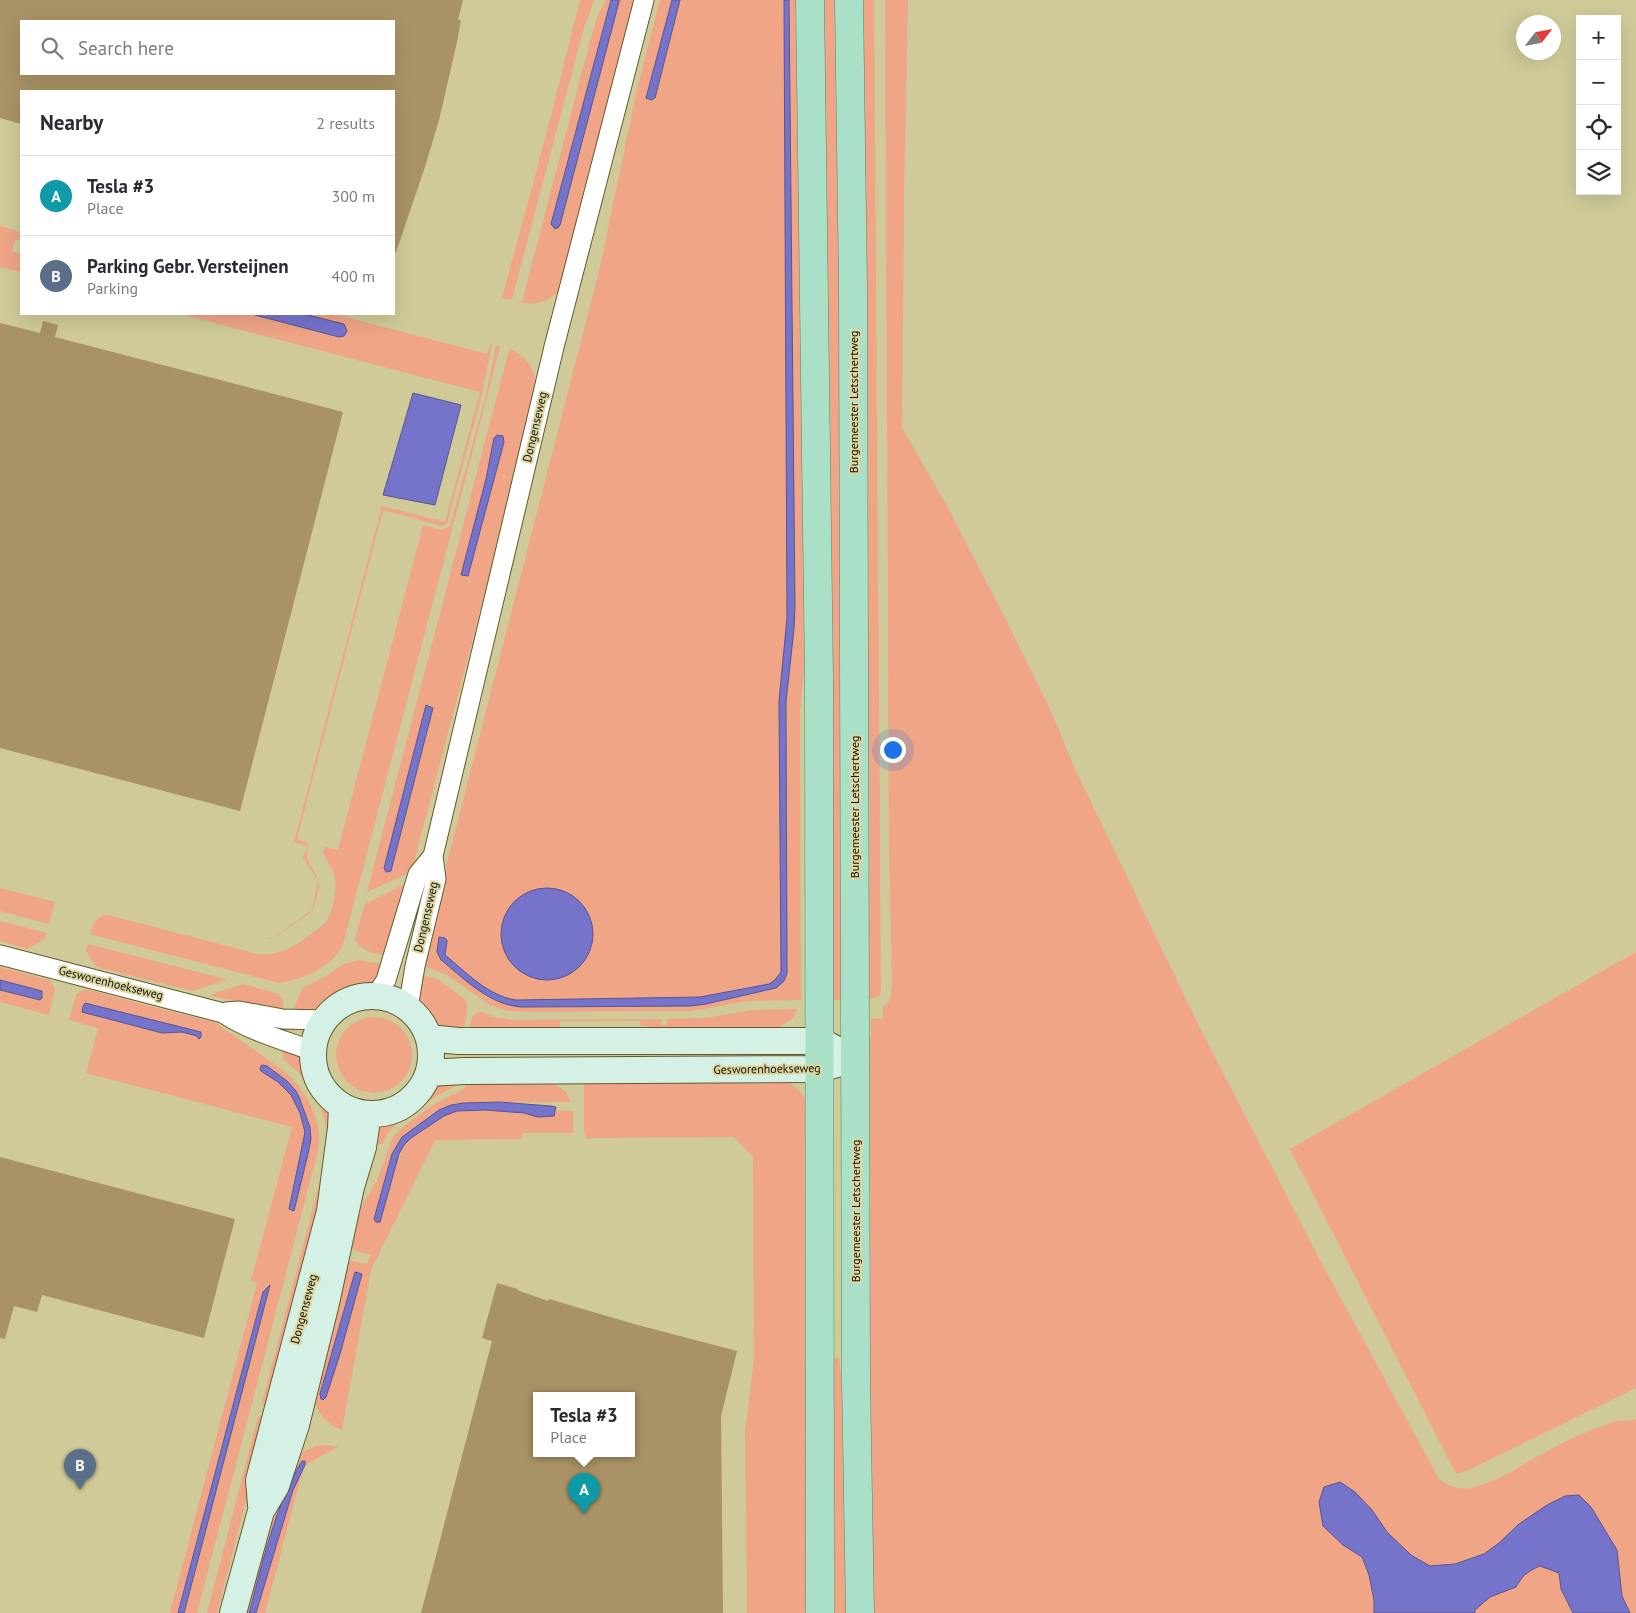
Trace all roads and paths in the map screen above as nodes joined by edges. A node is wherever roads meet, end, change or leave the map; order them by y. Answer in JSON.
{"nodes":[{"id":1,"x":644,"y":0,"type":"edge"},
{"id":2,"x":810,"y":0,"type":"edge"},
{"id":3,"x":849,"y":0,"type":"edge"},
{"id":4,"x":433,"y":856,"type":"junction"},
{"id":5,"x":0,"y":955,"type":"edge"},
{"id":6,"x":376,"y":996,"type":"junction"},
{"id":7,"x":408,"y":1008,"type":"junction"},
{"id":8,"x":223,"y":1012,"type":"junction"},
{"id":9,"x":324,"y":1020,"type":"junction"},
{"id":10,"x":429,"y":1038,"type":"junction"},
{"id":11,"x":820,"y":1041,"type":"junction"},
{"id":12,"x":313,"y":1051,"type":"junction"},
{"id":13,"x":855,"y":1059,"type":"junction"},
{"id":14,"x":820,"y":1069,"type":"junction"},
{"id":15,"x":429,"y":1073,"type":"junction"},
{"id":16,"x":342,"y":1106,"type":"junction"},
{"id":17,"x":368,"y":1114,"type":"junction"},
{"id":18,"x":261,"y":1511,"type":"junction"},
{"id":19,"x":233,"y":1613,"type":"edge"},
{"id":20,"x":820,"y":1613,"type":"edge"},
{"id":21,"x":860,"y":1613,"type":"edge"}],
"edges":[{"from":1,"to":4,"type":"street","name":"Dongenseweg"},
{"from":2,"to":11,"type":"main road"},
{"from":3,"to":13,"type":"main road","name":"Burgemeester Letschertweg"},
{"from":4,"to":6,"type":"street","name":"Dongenseweg"},
{"from":4,"to":7,"type":"street","name":"Dongenseweg"},
{"from":5,"to":8,"type":"street","name":"Gesworenhoekseweg"},
{"from":6,"to":7,"type":"street"},
{"from":6,"to":9,"type":"street"},
{"from":7,"to":10,"type":"street"},
{"from":8,"to":9,"type":"street","name":"Gesworenhoekseweg"},
{"from":8,"to":12,"type":"street","name":"Gesworenhoekseweg"},
{"from":9,"to":12,"type":"street"},
{"from":10,"to":11,"type":"street","name":"Gesworenhoekseweg"},
{"from":10,"to":15,"type":"street"},
{"from":11,"to":13,"type":"street","name":"Gesworenhoekseweg"},
{"from":11,"to":14,"type":"main road"},
{"from":12,"to":16,"type":"street"},
{"from":13,"to":14,"type":"street","name":"Gesworenhoekseweg"},
{"from":13,"to":21,"type":"main road","name":"Burgemeester Letschertweg"},
{"from":14,"to":15,"type":"street","name":"Gesworenhoekseweg"},
{"from":14,"to":20,"type":"main road"},
{"from":15,"to":17,"type":"street"},
{"from":16,"to":17,"type":"street"},
{"from":16,"to":18,"type":"street","name":"Dongenseweg"},
{"from":17,"to":18,"type":"street","name":"Dongenseweg"},
{"from":18,"to":19,"type":"street","name":"Dongenseweg"}]}
